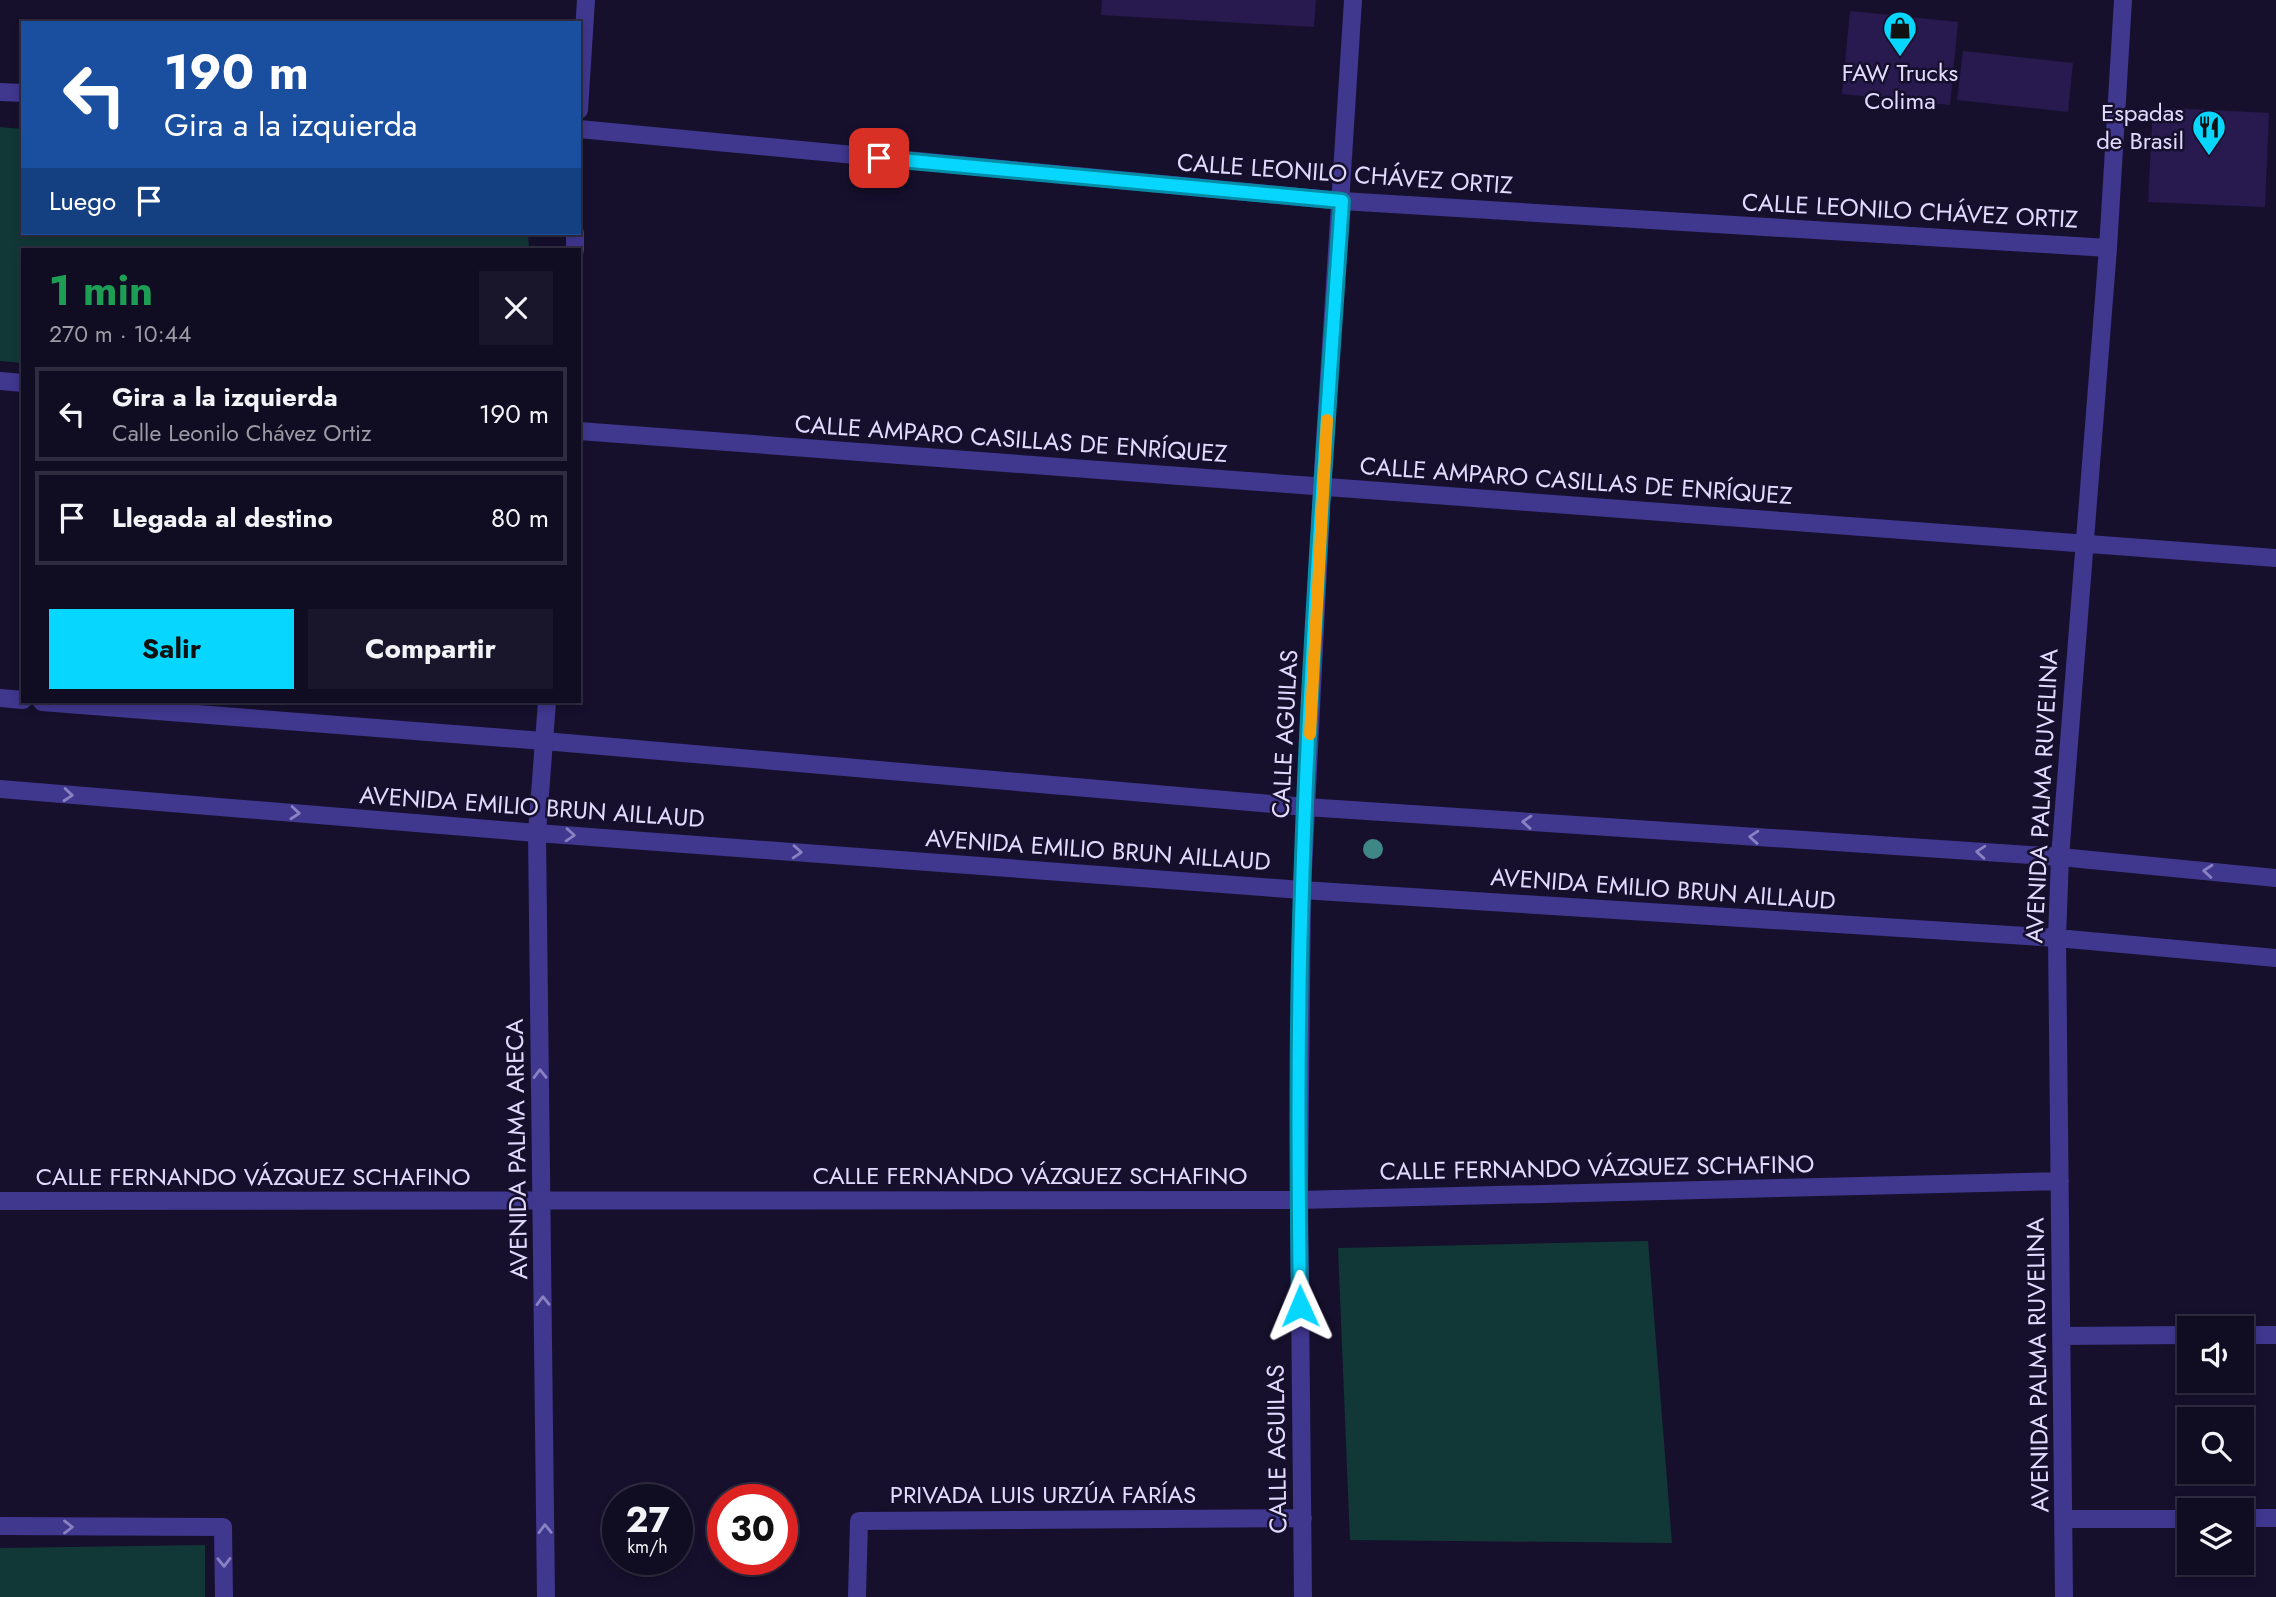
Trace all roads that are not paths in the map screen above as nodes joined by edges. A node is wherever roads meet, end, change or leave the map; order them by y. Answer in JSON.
{"nodes":[{"id":1,"x":586,"y":0,"type":"edge"},
{"id":2,"x":1353,"y":0,"type":"edge"},
{"id":3,"x":2123,"y":0,"type":"edge"},
{"id":4,"x":581,"y":79,"type":"edge"},
{"id":5,"x":0,"y":92,"type":"edge"},
{"id":6,"x":21,"y":93,"type":"edge"},
{"id":7,"x":581,"y":129,"type":"edge"},
{"id":8,"x":1342,"y":201,"type":"junction"},
{"id":9,"x":2108,"y":248,"type":"junction"},
{"id":10,"x":0,"y":381,"type":"edge"},
{"id":11,"x":21,"y":383,"type":"edge"},
{"id":12,"x":581,"y":431,"type":"edge"},
{"id":13,"x":1322,"y":487,"type":"junction"},
{"id":14,"x":2083,"y":545,"type":"junction"},
{"id":15,"x":2276,"y":558,"type":"edge"},
{"id":16,"x":0,"y":698,"type":"edge"},
{"id":17,"x":21,"y":700,"type":"edge"},
{"id":18,"x":55,"y":703,"type":"edge"},
{"id":19,"x":547,"y":703,"type":"edge"},
{"id":20,"x":544,"y":741,"type":"junction"},
{"id":21,"x":0,"y":789,"type":"edge"},
{"id":22,"x":1306,"y":807,"type":"junction"},
{"id":23,"x":537,"y":833,"type":"junction"},
{"id":24,"x":2060,"y":857,"type":"junction"},
{"id":25,"x":2276,"y":878,"type":"edge"},
{"id":26,"x":1302,"y":890,"type":"junction"},
{"id":27,"x":2057,"y":938,"type":"junction"},
{"id":28,"x":2276,"y":958,"type":"edge"},
{"id":29,"x":2060,"y":1181,"type":"junction"},
{"id":30,"x":1299,"y":1200,"type":"junction"},
{"id":31,"x":0,"y":1201,"type":"edge"},
{"id":32,"x":542,"y":1201,"type":"junction"},
{"id":33,"x":2177,"y":1335,"type":"edge"},
{"id":34,"x":2254,"y":1335,"type":"edge"},
{"id":35,"x":2276,"y":1335,"type":"edge"},
{"id":36,"x":2062,"y":1336,"type":"junction"},
{"id":37,"x":1303,"y":1518,"type":"junction"},
{"id":38,"x":2177,"y":1518,"type":"edge"},
{"id":39,"x":2254,"y":1518,"type":"edge"},
{"id":40,"x":2276,"y":1518,"type":"edge"},
{"id":41,"x":2064,"y":1519,"type":"junction"},
{"id":42,"x":0,"y":1527,"type":"edge"},
{"id":43,"x":224,"y":1597,"type":"edge"},
{"id":44,"x":546,"y":1597,"type":"edge"},
{"id":45,"x":857,"y":1597,"type":"edge"},
{"id":46,"x":1303,"y":1597,"type":"edge"},
{"id":47,"x":2064,"y":1597,"type":"edge"}],
"edges":[{"from":1,"to":4,"type":"street"},
{"from":2,"to":8,"type":"street","name":"CALLE AGUILAS"},
{"from":3,"to":9,"type":"street","name":"AVENIDA PALMA RUVELINA"},
{"from":5,"to":6,"type":"street"},
{"from":7,"to":8,"type":"street","name":"CALLE LEONILO CHÁVEZ ORTIZ"},
{"from":8,"to":9,"type":"street","name":"CALLE LEONILO CHÁVEZ ORTIZ"},
{"from":8,"to":13,"type":"street","name":"CALLE AGUILAS"},
{"from":9,"to":14,"type":"street","name":"AVENIDA PALMA RUVELINA"},
{"from":10,"to":11,"type":"street"},
{"from":12,"to":13,"type":"street","name":"CALLE AMPARO CASILLAS DE ENRÍQUEZ"},
{"from":13,"to":14,"type":"street","name":"CALLE AMPARO CASILLAS DE ENRÍQUEZ"},
{"from":13,"to":22,"type":"street","name":"CALLE AGUILAS"},
{"from":14,"to":15,"type":"street","name":"CALLE AMPARO CASILLAS DE ENRÍQUEZ"},
{"from":14,"to":24,"type":"street","name":"AVENIDA PALMA RUVELINA"},
{"from":16,"to":17,"type":"street"},
{"from":18,"to":20,"type":"street"},
{"from":19,"to":20,"type":"street","name":"AVENIDA PALMA ARECA"},
{"from":20,"to":22,"type":"street"},
{"from":20,"to":23,"type":"street","name":"AVENIDA PALMA ARECA"},
{"from":21,"to":23,"type":"street","name":"AVENIDA EMILIO BRUN AILLAUD","one_way":true},
{"from":24,"to":22,"type":"street","one_way":true},
{"from":22,"to":26,"type":"street","name":"CALLE AGUILAS"},
{"from":23,"to":26,"type":"street","name":"AVENIDA EMILIO BRUN AILLAUD","one_way":true},
{"from":32,"to":23,"type":"street","name":"AVENIDA PALMA ARECA","one_way":true},
{"from":25,"to":24,"type":"street","one_way":true},
{"from":24,"to":27,"type":"street","name":"AVENIDA PALMA RUVELINA"},
{"from":26,"to":27,"type":"street","name":"AVENIDA EMILIO BRUN AILLAUD"},
{"from":26,"to":30,"type":"street","name":"CALLE AGUILAS"},
{"from":27,"to":28,"type":"street","name":"AVENIDA EMILIO BRUN AILLAUD"},
{"from":27,"to":29,"type":"street","name":"AVENIDA PALMA RUVELINA"},
{"from":29,"to":30,"type":"street","name":"CALLE FERNANDO VÁZQUEZ SCHAFINO"},
{"from":29,"to":36,"type":"street","name":"AVENIDA PALMA RUVELINA"},
{"from":30,"to":32,"type":"street","name":"CALLE FERNANDO VÁZQUEZ SCHAFINO"},
{"from":30,"to":37,"type":"street","name":"CALLE AGUILAS"},
{"from":31,"to":32,"type":"street","name":"CALLE FERNANDO VÁZQUEZ SCHAFINO"},
{"from":44,"to":32,"type":"street","name":"AVENIDA PALMA ARECA","one_way":true},
{"from":33,"to":36,"type":"street"},
{"from":34,"to":35,"type":"street"},
{"from":36,"to":41,"type":"street","name":"AVENIDA PALMA RUVELINA"},
{"from":37,"to":45,"type":"street","name":"PRIVADA LUIS URZÚA FARÍAS"},
{"from":37,"to":46,"type":"street","name":"CALLE AGUILAS"},
{"from":38,"to":41,"type":"street"},
{"from":39,"to":40,"type":"street"},
{"from":41,"to":47,"type":"street","name":"AVENIDA PALMA RUVELINA"},
{"from":42,"to":43,"type":"street","one_way":true}]}
